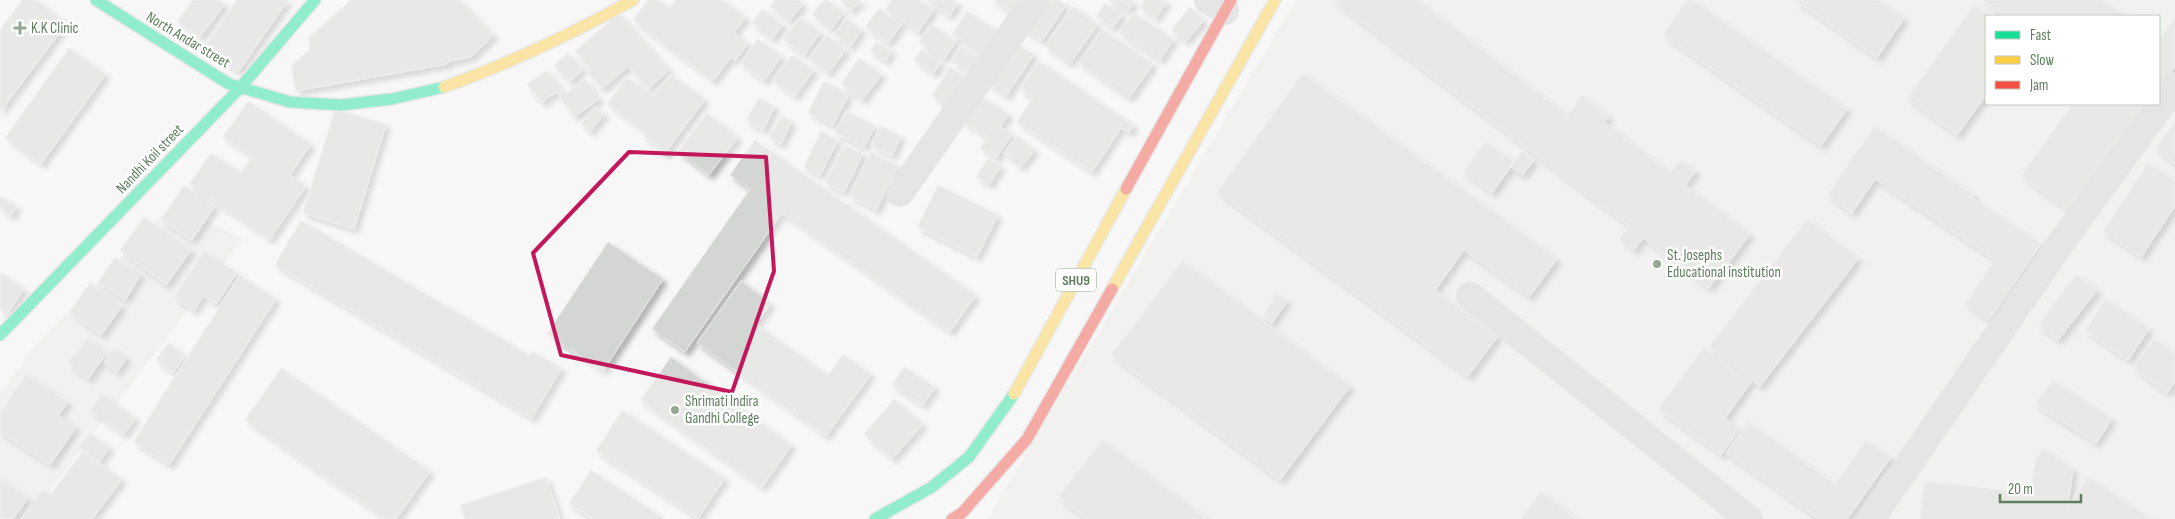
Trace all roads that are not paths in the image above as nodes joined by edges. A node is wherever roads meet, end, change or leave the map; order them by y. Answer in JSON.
{"nodes":[{"id":1,"x":96,"y":0,"type":"edge"},
{"id":2,"x":315,"y":0,"type":"edge"},
{"id":3,"x":633,"y":0,"type":"edge"},
{"id":4,"x":1035,"y":0,"type":"edge"},
{"id":5,"x":1275,"y":0,"type":"edge"},
{"id":6,"x":1221,"y":4,"type":"edge"},
{"id":7,"x":2175,"y":86,"type":"edge"},
{"id":8,"x":239,"y":89,"type":"junction"},
{"id":9,"x":900,"y":193,"type":"dead end"},
{"id":10,"x":1470,"y":296,"type":"dead end"},
{"id":11,"x":0,"y":335,"type":"edge"},
{"id":12,"x":960,"y":517,"type":"edge"},
{"id":13,"x":875,"y":519,"type":"edge"},
{"id":14,"x":1749,"y":519,"type":"edge"},
{"id":15,"x":1871,"y":519,"type":"edge"}],
"edges":[{"from":1,"to":8,"type":"main road","name":"North Andar street"},
{"from":2,"to":8,"type":"main road","name":"Nandhi Koil street"},
{"from":3,"to":8,"type":"main road","name":"North Andar street"},
{"from":4,"to":9,"type":"street"},
{"from":5,"to":12,"type":"main road","number":"SHU9"},
{"from":6,"to":13,"type":"main road","number":"SHU9"},
{"from":7,"to":15,"type":"street"},
{"from":8,"to":11,"type":"main road","name":"Nandhi Koil street"},
{"from":10,"to":14,"type":"street"}]}
